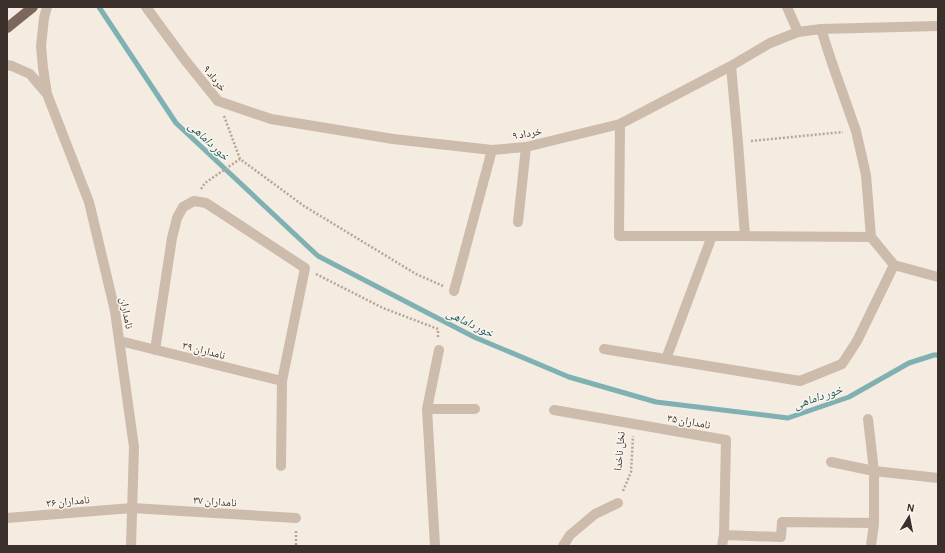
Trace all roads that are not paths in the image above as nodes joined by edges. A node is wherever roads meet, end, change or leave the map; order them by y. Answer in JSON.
{"nodes":[{"id":1,"x":33,"y":7,"type":"edge"},
{"id":2,"x":47,"y":7,"type":"edge"},
{"id":3,"x":146,"y":7,"type":"edge"},
{"id":4,"x":787,"y":7,"type":"edge"},
{"id":5,"x":938,"y":26,"type":"edge"},
{"id":6,"x":7,"y":28,"type":"edge"},
{"id":7,"x":821,"y":29,"type":"junction"},
{"id":8,"x":798,"y":32,"type":"junction"},
{"id":9,"x":7,"y":65,"type":"edge"},
{"id":10,"x":731,"y":66,"type":"junction"},
{"id":11,"x":47,"y":94,"type":"junction"},
{"id":12,"x":620,"y":124,"type":"junction"},
{"id":13,"x":526,"y":147,"type":"junction"},
{"id":14,"x":492,"y":150,"type":"junction"},
{"id":15,"x":518,"y":222,"type":"dead end"},
{"id":16,"x":712,"y":236,"type":"junction"},
{"id":17,"x":745,"y":236,"type":"junction"},
{"id":18,"x":871,"y":237,"type":"junction"},
{"id":19,"x":894,"y":265,"type":"junction"},
{"id":20,"x":938,"y":277,"type":"edge"},
{"id":21,"x":454,"y":291,"type":"road end"},
{"id":22,"x":120,"y":341,"type":"junction"},
{"id":23,"x":604,"y":349,"type":"dead end"},
{"id":24,"x":156,"y":350,"type":"junction"},
{"id":25,"x":439,"y":350,"type":"road end"},
{"id":26,"x":666,"y":359,"type":"junction"},
{"id":27,"x":282,"y":381,"type":"junction"},
{"id":28,"x":427,"y":409,"type":"junction"},
{"id":29,"x":474,"y":409,"type":"dead end"},
{"id":30,"x":554,"y":410,"type":"dead end"},
{"id":31,"x":868,"y":419,"type":"dead end"},
{"id":32,"x":831,"y":462,"type":"dead end"},
{"id":33,"x":281,"y":466,"type":"dead end"},
{"id":34,"x":874,"y":471,"type":"junction"},
{"id":35,"x":938,"y":478,"type":"edge"},
{"id":36,"x":618,"y":503,"type":"road end"},
{"id":37,"x":132,"y":508,"type":"junction"},
{"id":38,"x":7,"y":518,"type":"edge"},
{"id":39,"x":296,"y":518,"type":"dead end"},
{"id":40,"x":874,"y":523,"type":"junction"},
{"id":41,"x":724,"y":535,"type":"junction"},
{"id":42,"x":131,"y":546,"type":"edge"},
{"id":43,"x":435,"y":546,"type":"edge"},
{"id":44,"x":563,"y":546,"type":"edge"},
{"id":45,"x":722,"y":546,"type":"edge"},
{"id":46,"x":871,"y":546,"type":"edge"}],
"edges":[{"from":1,"to":6,"type":"main road"},
{"from":2,"to":11,"type":"street","name":"نامداران"},
{"from":3,"to":14,"type":"street","name":"خرداد ۹"},
{"from":4,"to":8,"type":"street"},
{"from":5,"to":7,"type":"street","name":"خرداد ۹"},
{"from":7,"to":8,"type":"street","name":"خرداد ۹"},
{"from":7,"to":18,"type":"street"},
{"from":8,"to":10,"type":"street","name":"خرداد ۹"},
{"from":9,"to":11,"type":"street","name":"نامداران"},
{"from":10,"to":12,"type":"street","name":"خرداد ۹"},
{"from":10,"to":17,"type":"street"},
{"from":11,"to":22,"type":"street","name":"نامداران"},
{"from":12,"to":13,"type":"street","name":"خرداد ۹"},
{"from":12,"to":16,"type":"street"},
{"from":13,"to":14,"type":"street","name":"خرداد ۹"},
{"from":13,"to":15,"type":"street"},
{"from":14,"to":21,"type":"street"},
{"from":16,"to":17,"type":"street"},
{"from":16,"to":26,"type":"street"},
{"from":17,"to":18,"type":"street"},
{"from":18,"to":19,"type":"street"},
{"from":19,"to":20,"type":"street"},
{"from":19,"to":26,"type":"street"},
{"from":22,"to":24,"type":"street","name":"نامداران ۳۹"},
{"from":22,"to":37,"type":"street","name":"نامداران"},
{"from":23,"to":26,"type":"street"},
{"from":24,"to":27,"type":"street","name":"نامداران ۳۹"},
{"from":24,"to":27,"type":"street"},
{"from":25,"to":28,"type":"street"},
{"from":27,"to":33,"type":"street"},
{"from":28,"to":29,"type":"street"},
{"from":28,"to":43,"type":"street"},
{"from":30,"to":41,"type":"street","name":"نامداران ۳۵"},
{"from":31,"to":34,"type":"street"},
{"from":32,"to":34,"type":"street"},
{"from":34,"to":35,"type":"street"},
{"from":34,"to":40,"type":"street"},
{"from":36,"to":44,"type":"street"},
{"from":37,"to":38,"type":"street","name":"نامداران ۳۶"},
{"from":37,"to":39,"type":"street","name":"نامداران ۳۷"},
{"from":37,"to":42,"type":"street","name":"نامداران"},
{"from":40,"to":41,"type":"street"},
{"from":40,"to":46,"type":"street"},
{"from":41,"to":45,"type":"street","name":"نامداران ۳۵"}]}
